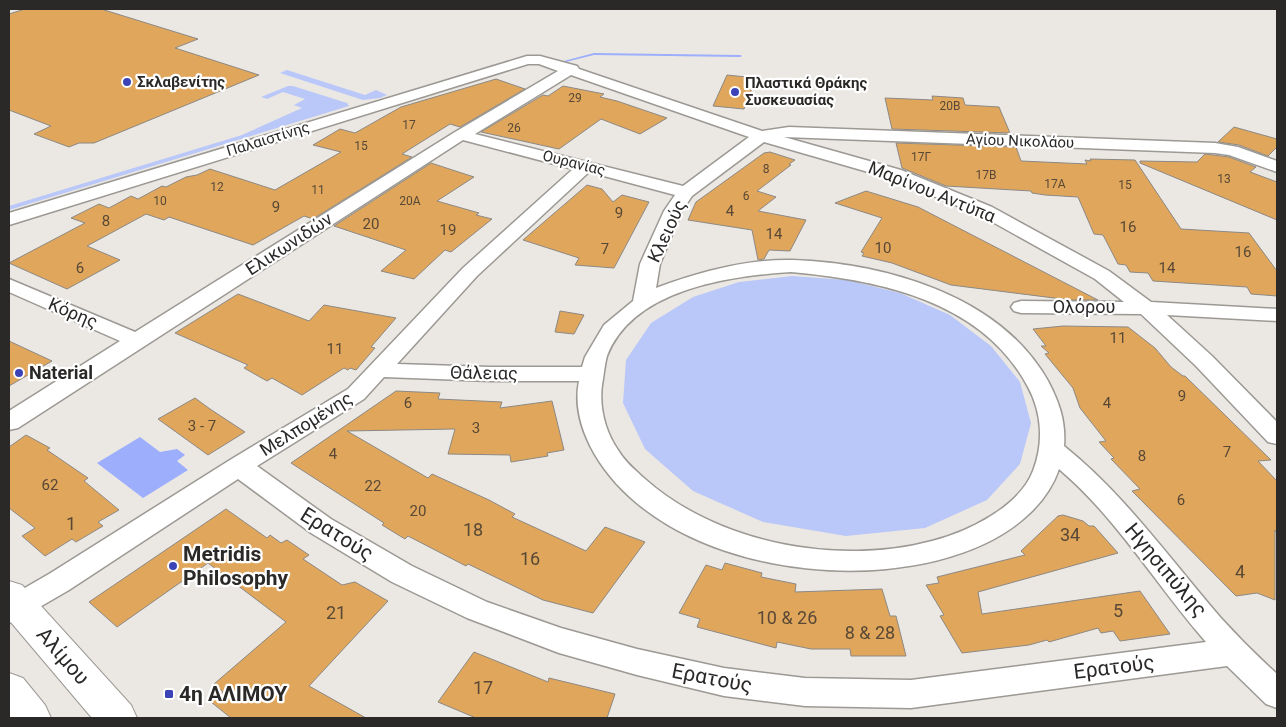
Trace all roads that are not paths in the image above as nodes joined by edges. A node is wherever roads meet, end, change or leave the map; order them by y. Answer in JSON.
{"nodes":[{"id":1,"x":527,"y":60,"type":"joint"},
{"id":2,"x":572,"y":69,"type":"junction"},
{"id":3,"x":461,"y":135,"type":"junction"},
{"id":4,"x":761,"y":136,"type":"junction"},
{"id":5,"x":586,"y":166,"type":"junction"},
{"id":6,"x":1277,"y":167,"type":"edge"},
{"id":7,"x":686,"y":192,"type":"junction"},
{"id":8,"x":9,"y":219,"type":"edge"},
{"id":9,"x":9,"y":285,"type":"edge"},
{"id":10,"x":643,"y":303,"type":"junction"},
{"id":11,"x":1021,"y":307,"type":"dead end"},
{"id":12,"x":1146,"y":308,"type":"junction"},
{"id":13,"x":1277,"y":315,"type":"edge"},
{"id":14,"x":138,"y":341,"type":"junction"},
{"id":15,"x":379,"y":370,"type":"junction"},
{"id":16,"x":590,"y":374,"type":"junction"},
{"id":17,"x":9,"y":422,"type":"edge"},
{"id":18,"x":1277,"y":436,"type":"edge"},
{"id":19,"x":1052,"y":449,"type":"junction"},
{"id":20,"x":239,"y":466,"type":"junction"},
{"id":21,"x":12,"y":604,"type":"edge"},
{"id":22,"x":1233,"y":652,"type":"junction"},
{"id":23,"x":9,"y":690,"type":"edge"},
{"id":24,"x":1277,"y":694,"type":"edge"},
{"id":25,"x":31,"y":718,"type":"edge"},
{"id":26,"x":117,"y":718,"type":"edge"}],
"edges":[{"from":1,"to":2,"type":"street","name":"Μαρίνου Αντύπα"},
{"from":1,"to":8,"type":"street","name":"Παλαιστίνης"},
{"from":2,"to":3,"type":"street","name":"Ελικωνιδών"},
{"from":2,"to":4,"type":"street","name":"Μαρίνου Αντύπα"},
{"from":3,"to":5,"type":"street","name":"Ουρανίας"},
{"from":3,"to":14,"type":"street","name":"Ελικωνιδών"},
{"from":4,"to":6,"type":"street","name":"Αγίου Νικολάου"},
{"from":4,"to":7,"type":"street","name":"Κλειούς"},
{"from":4,"to":12,"type":"street","name":"Μαρίνου Αντύπα"},
{"from":5,"to":7,"type":"street","name":"Ουρανίας"},
{"from":5,"to":15,"type":"street","name":"Μελπομένης"},
{"from":7,"to":10,"type":"street","name":"Κλειούς"},
{"from":9,"to":14,"type":"street","name":"Κόρης"},
{"from":10,"to":16,"type":"street"},
{"from":10,"to":19,"type":"street"},
{"from":11,"to":12,"type":"street","name":"Ολόρου"},
{"from":12,"to":13,"type":"street","name":"Ολόρου"},
{"from":12,"to":18,"type":"street","name":"Μαρίνου Αντύπα"},
{"from":14,"to":17,"type":"street","name":"Ελικωνιδών"},
{"from":15,"to":16,"type":"street","name":"Θάλειας"},
{"from":15,"to":20,"type":"street","name":"Μελπομένης"},
{"from":16,"to":19,"type":"street"},
{"from":19,"to":22,"type":"street","name":"Ηγησιπύλης"},
{"from":20,"to":21,"type":"street","name":"Μελπομένης"},
{"from":20,"to":22,"type":"street","name":"Ερατούς"},
{"from":21,"to":26,"type":"main road","name":"Αλίμου"},
{"from":22,"to":24,"type":"street","name":"Ηγησιπύλης"},
{"from":23,"to":25,"type":"main road"}]}
